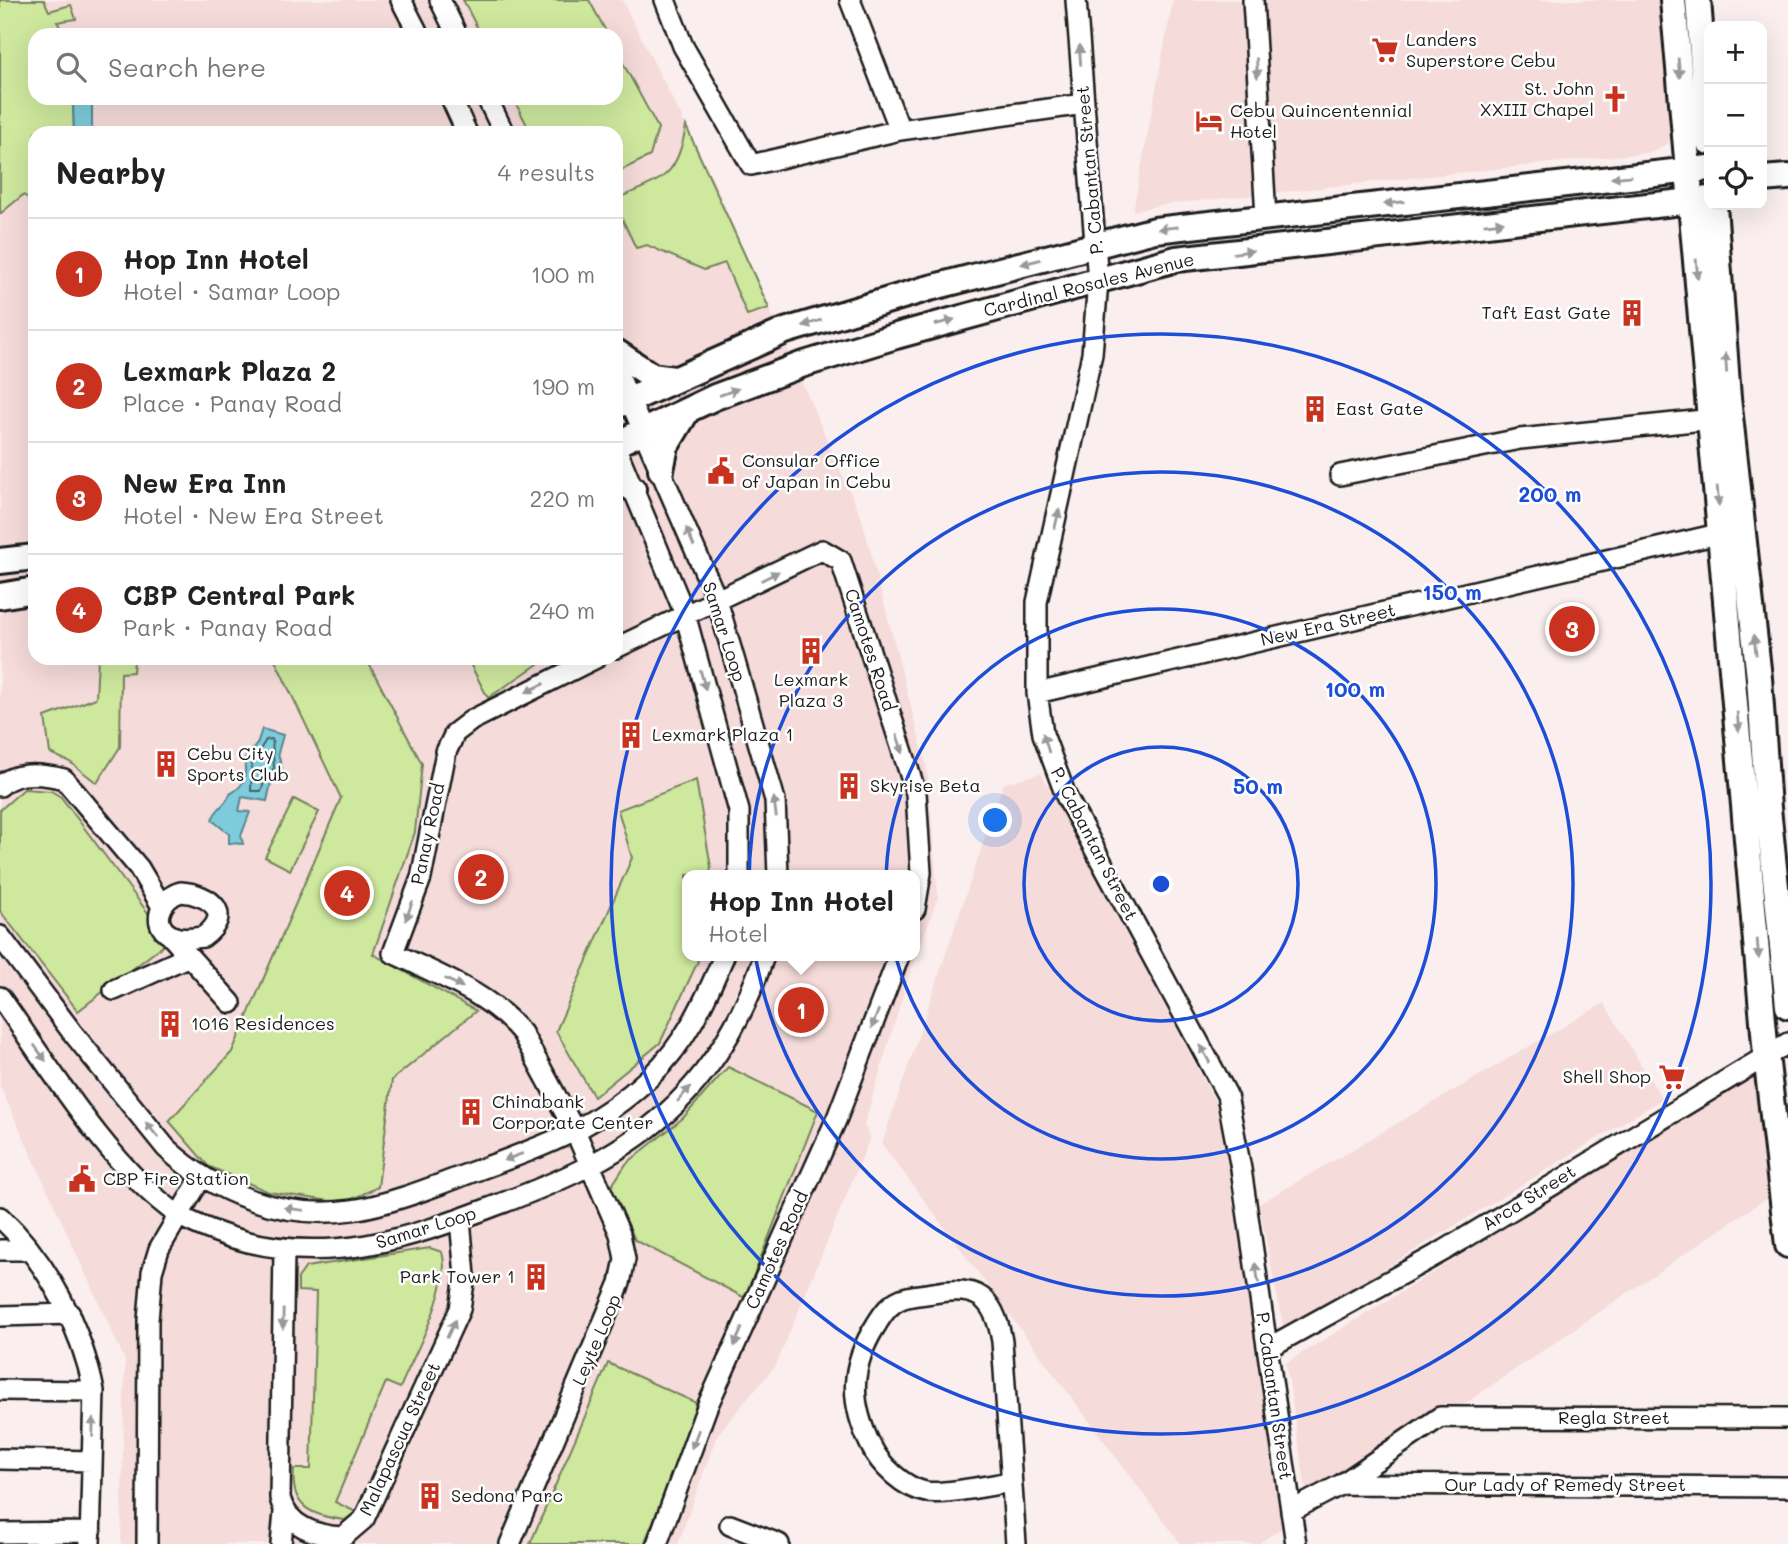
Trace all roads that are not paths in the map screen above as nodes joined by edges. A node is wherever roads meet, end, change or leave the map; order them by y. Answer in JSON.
{"nodes":[{"id":1,"x":401,"y":0,"type":"edge"},
{"id":2,"x":440,"y":0,"type":"edge"},
{"id":3,"x":665,"y":0,"type":"edge"},
{"id":4,"x":850,"y":0,"type":"edge"},
{"id":5,"x":1076,"y":0,"type":"edge"},
{"id":6,"x":1254,"y":0,"type":"edge"},
{"id":7,"x":1674,"y":0,"type":"edge"},
{"id":8,"x":1698,"y":0,"type":"edge"},
{"id":9,"x":415,"y":28,"type":"edge"},
{"id":10,"x":454,"y":28,"type":"edge"},
{"id":11,"x":1705,"y":84,"type":"edge"},
{"id":12,"x":1084,"y":104,"type":"junction"},
{"id":13,"x":454,"y":105,"type":"edge"},
{"id":14,"x":490,"y":105,"type":"edge"},
{"id":15,"x":464,"y":126,"type":"edge"},
{"id":16,"x":501,"y":126,"type":"edge"},
{"id":17,"x":900,"y":130,"type":"junction"},
{"id":18,"x":1699,"y":169,"type":"edge"},
{"id":19,"x":1788,"y":177,"type":"edge"},
{"id":20,"x":1767,"y":178,"type":"edge"},
{"id":21,"x":1704,"y":196,"type":"edge"},
{"id":22,"x":1704,"y":202,"type":"edge"},
{"id":23,"x":1706,"y":210,"type":"edge"},
{"id":24,"x":1266,"y":217,"type":"junction"},
{"id":25,"x":1097,"y":245,"type":"junction"},
{"id":26,"x":1098,"y":281,"type":"junction"},
{"id":27,"x":623,"y":357,"type":"edge"},
{"id":28,"x":674,"y":379,"type":"junction"},
{"id":29,"x":623,"y":403,"type":"edge"},
{"id":30,"x":687,"y":411,"type":"junction"},
{"id":31,"x":1721,"y":418,"type":"junction"},
{"id":32,"x":645,"y":431,"type":"junction"},
{"id":33,"x":623,"y":442,"type":"edge"},
{"id":34,"x":661,"y":470,"type":"junction"},
{"id":35,"x":1340,"y":475,"type":"dead end"},
{"id":36,"x":624,"y":483,"type":"edge"},
{"id":37,"x":1731,"y":531,"type":"junction"},
{"id":38,"x":28,"y":558,"type":"edge"},
{"id":39,"x":0,"y":561,"type":"edge"},
{"id":40,"x":28,"y":591,"type":"edge"},
{"id":41,"x":0,"y":596,"type":"edge"},
{"id":42,"x":716,"y":600,"type":"junction"},
{"id":43,"x":685,"y":614,"type":"junction"},
{"id":44,"x":623,"y":645,"type":"edge"},
{"id":45,"x":582,"y":665,"type":"edge"},
{"id":46,"x":1037,"y":693,"type":"junction"},
{"id":47,"x":0,"y":786,"type":"edge"},
{"id":48,"x":739,"y":870,"type":"edge"},
{"id":49,"x":778,"y":870,"type":"edge"},
{"id":50,"x":920,"y":879,"type":"edge"},
{"id":51,"x":161,"y":905,"type":"junction"},
{"id":52,"x":169,"y":934,"type":"junction"},
{"id":53,"x":0,"y":936,"type":"edge"},
{"id":54,"x":187,"y":957,"type":"junction"},
{"id":55,"x":722,"y":961,"type":"edge"},
{"id":56,"x":762,"y":961,"type":"edge"},
{"id":57,"x":897,"y":961,"type":"edge"},
{"id":58,"x":114,"y":990,"type":"dead end"},
{"id":59,"x":0,"y":997,"type":"edge"},
{"id":60,"x":231,"y":1003,"type":"dead end"},
{"id":61,"x":1788,"y":1006,"type":"edge"},
{"id":62,"x":1777,"y":1049,"type":"edge"},
{"id":63,"x":576,"y":1133,"type":"junction"},
{"id":64,"x":592,"y":1166,"type":"junction"},
{"id":65,"x":202,"y":1176,"type":"junction"},
{"id":66,"x":177,"y":1214,"type":"junction"},
{"id":67,"x":0,"y":1217,"type":"edge"},
{"id":68,"x":460,"y":1219,"type":"junction"},
{"id":69,"x":1788,"y":1245,"type":"edge"},
{"id":70,"x":0,"y":1250,"type":"edge"},
{"id":71,"x":29,"y":1250,"type":"junction"},
{"id":72,"x":284,"y":1251,"type":"junction"},
{"id":73,"x":70,"y":1314,"type":"junction"},
{"id":74,"x":0,"y":1315,"type":"edge"},
{"id":75,"x":1268,"y":1348,"type":"junction"},
{"id":76,"x":0,"y":1390,"type":"edge"},
{"id":77,"x":94,"y":1391,"type":"junction"},
{"id":78,"x":1788,"y":1418,"type":"edge"},
{"id":79,"x":0,"y":1459,"type":"edge"},
{"id":80,"x":92,"y":1461,"type":"junction"},
{"id":81,"x":1011,"y":1482,"type":"junction"},
{"id":82,"x":1342,"y":1484,"type":"junction"},
{"id":83,"x":1788,"y":1487,"type":"edge"},
{"id":84,"x":1291,"y":1511,"type":"junction"},
{"id":85,"x":284,"y":1512,"type":"junction"},
{"id":86,"x":730,"y":1525,"type":"dead end"},
{"id":87,"x":0,"y":1533,"type":"edge"},
{"id":88,"x":353,"y":1537,"type":"edge"},
{"id":89,"x":91,"y":1538,"type":"edge"},
{"id":90,"x":147,"y":1544,"type":"edge"},
{"id":91,"x":281,"y":1544,"type":"edge"},
{"id":92,"x":510,"y":1544,"type":"edge"},
{"id":93,"x":657,"y":1544,"type":"edge"},
{"id":94,"x":779,"y":1544,"type":"edge"},
{"id":95,"x":1016,"y":1544,"type":"edge"},
{"id":96,"x":1296,"y":1544,"type":"edge"}],
"edges":[{"from":1,"to":9,"type":"street"},
{"from":2,"to":10,"type":"street"},
{"from":3,"to":17,"type":"street"},
{"from":4,"to":17,"type":"street"},
{"from":12,"to":5,"type":"street","name":"P. Cabantan Street","one_way":true},
{"from":6,"to":24,"type":"street","one_way":true},
{"from":7,"to":18,"type":"main road","one_way":true},
{"from":8,"to":11,"type":"main road"},
{"from":12,"to":17,"type":"street"},
{"from":12,"to":25,"type":"street","name":"P. Cabantan Street"},
{"from":13,"to":15,"type":"street"},
{"from":14,"to":16,"type":"street"},
{"from":18,"to":21,"type":"main road"},
{"from":18,"to":24,"type":"main road","name":"Cardinal Rosales Avenue","one_way":true},
{"from":19,"to":20,"type":"main road"},
{"from":26,"to":22,"type":"main road","name":"Cardinal Rosales Avenue","one_way":true},
{"from":23,"to":31,"type":"main road"},
{"from":24,"to":25,"type":"main road","name":"Cardinal Rosales Avenue","one_way":true},
{"from":25,"to":26,"type":"street","name":"P. Cabantan Street"},
{"from":25,"to":28,"type":"main road","name":"Cardinal Rosales Avenue","one_way":true},
{"from":30,"to":26,"type":"main road","name":"Cardinal Rosales Avenue","one_way":true},
{"from":46,"to":26,"type":"street","name":"P. Cabantan Street","one_way":true},
{"from":27,"to":28,"type":"main road"},
{"from":28,"to":29,"type":"main road","name":"Cardinal Rosales Avenue"},
{"from":29,"to":32,"type":"street","name":"Samar Loop"},
{"from":30,"to":32,"type":"main road","name":"Cardinal Rosales Avenue"},
{"from":30,"to":34,"type":"main road"},
{"from":31,"to":35,"type":"street"},
{"from":31,"to":37,"type":"main road"},
{"from":32,"to":33,"type":"main road","name":"Cardinal Rosales Avenue"},
{"from":32,"to":34,"type":"street","name":"Samar Loop"},
{"from":42,"to":34,"type":"street","name":"Samar Loop","one_way":true},
{"from":36,"to":43,"type":"street","name":"Samar Loop"},
{"from":37,"to":46,"type":"street","name":"New Era Street"},
{"from":61,"to":37,"type":"main road","one_way":true},
{"from":37,"to":62,"type":"main road","one_way":true},
{"from":38,"to":39,"type":"main road"},
{"from":40,"to":41,"type":"main road"},
{"from":42,"to":43,"type":"street","name":"Camotes Road"},
{"from":49,"to":42,"type":"street","name":"Samar Loop","one_way":true},
{"from":42,"to":50,"type":"street","name":"Camotes Road","one_way":true},
{"from":43,"to":44,"type":"street"},
{"from":43,"to":48,"type":"street","name":"Samar Loop","one_way":true},
{"from":45,"to":63,"type":"street","name":"Panay Road","one_way":true},
{"from":75,"to":46,"type":"street","name":"P. Cabantan Street","one_way":true},
{"from":47,"to":51,"type":"street"},
{"from":51,"to":52,"type":"street"},
{"from":51,"to":52,"type":"street"},
{"from":52,"to":54,"type":"street"},
{"from":65,"to":53,"type":"street","name":"Samar Loop","one_way":true},
{"from":54,"to":58,"type":"street"},
{"from":54,"to":60,"type":"street"},
{"from":55,"to":63,"type":"street","name":"Samar Loop"},
{"from":64,"to":56,"type":"street","name":"Samar Loop","one_way":true},
{"from":57,"to":93,"type":"street","name":"Camotes Road","one_way":true},
{"from":59,"to":66,"type":"street","name":"Samar Loop","one_way":true},
{"from":62,"to":69,"type":"main road"},
{"from":62,"to":75,"type":"street","name":"Arca Street"},
{"from":63,"to":64,"type":"street","name":"Leyte Loop"},
{"from":63,"to":65,"type":"street","name":"Samar Loop","one_way":true},
{"from":64,"to":68,"type":"street","name":"Samar Loop"},
{"from":64,"to":92,"type":"street","name":"Leyte Loop"},
{"from":65,"to":66,"type":"street"},
{"from":66,"to":72,"type":"street","name":"Samar Loop"},
{"from":66,"to":90,"type":"street"},
{"from":67,"to":71,"type":"street"},
{"from":68,"to":72,"type":"street","name":"Samar Loop"},
{"from":88,"to":68,"type":"street","name":"Malapascua Street","one_way":true},
{"from":70,"to":71,"type":"street"},
{"from":71,"to":73,"type":"street"},
{"from":72,"to":85,"type":"street","one_way":true},
{"from":73,"to":74,"type":"street"},
{"from":73,"to":77,"type":"street"},
{"from":75,"to":84,"type":"street","name":"P. Cabantan Street"},
{"from":76,"to":77,"type":"street"},
{"from":80,"to":77,"type":"street","one_way":true},
{"from":78,"to":82,"type":"street","name":"Regla Street"},
{"from":79,"to":80,"type":"street"},
{"from":80,"to":89,"type":"street"},
{"from":81,"to":81,"type":"street"},
{"from":81,"to":95,"type":"street"},
{"from":82,"to":83,"type":"street","name":"Our Lady of Remedy Street"},
{"from":82,"to":84,"type":"street"},
{"from":84,"to":96,"type":"street","name":"P. Cabantan Street"},
{"from":85,"to":88,"type":"street","name":"Malapascua Street"},
{"from":85,"to":91,"type":"street"},
{"from":86,"to":94,"type":"street"},
{"from":87,"to":89,"type":"street"}]}
